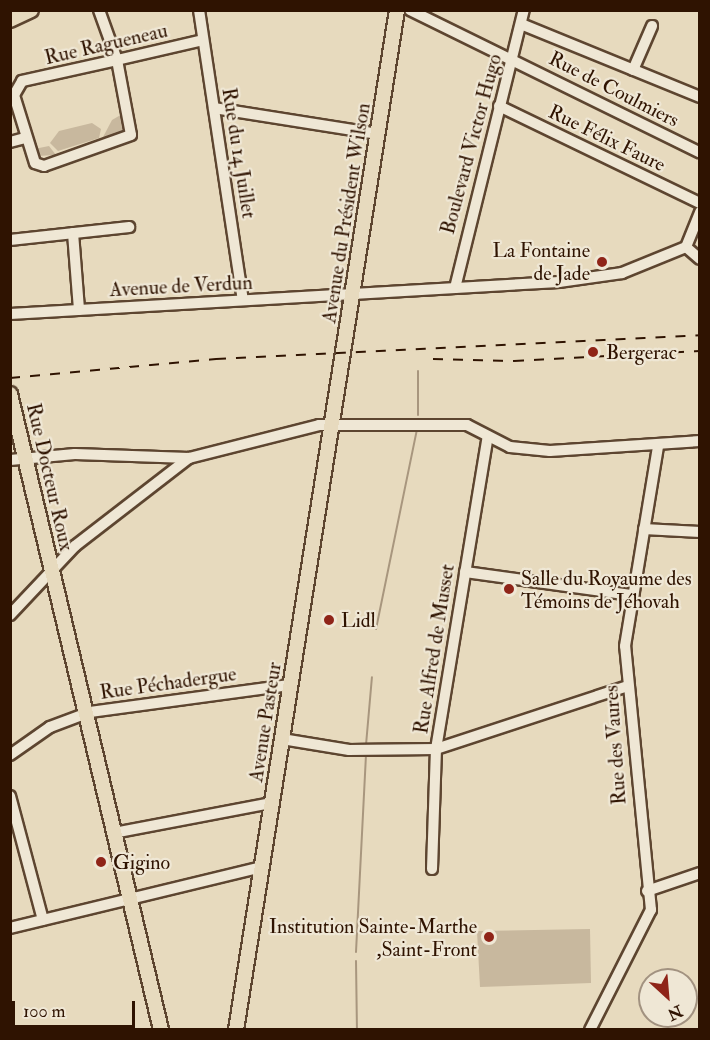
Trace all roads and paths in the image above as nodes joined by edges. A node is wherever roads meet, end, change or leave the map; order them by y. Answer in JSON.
{"nodes":[{"id":1,"x":31,"y":10,"type":"edge"},
{"id":2,"x":99,"y":10,"type":"edge"},
{"id":3,"x":199,"y":10,"type":"edge"},
{"id":4,"x":397,"y":10,"type":"edge"},
{"id":5,"x":410,"y":10,"type":"edge"},
{"id":6,"x":524,"y":10,"type":"edge"},
{"id":7,"x":425,"y":14,"type":"edge"},
{"id":8,"x":10,"y":20,"type":"edge"},
{"id":9,"x":521,"y":24,"type":"junction"},
{"id":10,"x":652,"y":26,"type":"dead end"},
{"id":11,"x":203,"y":40,"type":"junction"},
{"id":12,"x":512,"y":58,"type":"junction"},
{"id":13,"x":117,"y":60,"type":"junction"},
{"id":14,"x":633,"y":70,"type":"junction"},
{"id":15,"x":699,"y":98,"type":"edge"},
{"id":16,"x":499,"y":106,"type":"junction"},
{"id":17,"x":214,"y":108,"type":"junction"},
{"id":18,"x":378,"y":134,"type":"junction"},
{"id":19,"x":25,"y":138,"type":"junction"},
{"id":20,"x":10,"y":142,"type":"edge"},
{"id":21,"x":699,"y":153,"type":"edge"},
{"id":22,"x":699,"y":203,"type":"edge"},
{"id":23,"x":699,"y":212,"type":"edge"},
{"id":24,"x":129,"y":227,"type":"dead end"},
{"id":25,"x":73,"y":233,"type":"junction"},
{"id":26,"x":10,"y":240,"type":"edge"},
{"id":27,"x":686,"y":248,"type":"junction"},
{"id":28,"x":699,"y":259,"type":"edge"},
{"id":29,"x":454,"y":288,"type":"junction"},
{"id":30,"x":354,"y":294,"type":"junction"},
{"id":31,"x":243,"y":300,"type":"junction"},
{"id":32,"x":79,"y":310,"type":"junction"},
{"id":33,"x":10,"y":314,"type":"edge"},
{"id":34,"x":10,"y":394,"type":"edge"},
{"id":35,"x":335,"y":421,"type":"junction"},
{"id":36,"x":488,"y":436,"type":"junction"},
{"id":37,"x":699,"y":441,"type":"edge"},
{"id":38,"x":658,"y":446,"type":"junction"},
{"id":39,"x":26,"y":457,"type":"junction"},
{"id":40,"x":189,"y":458,"type":"junction"},
{"id":41,"x":10,"y":460,"type":"edge"},
{"id":42,"x":644,"y":529,"type":"junction"},
{"id":43,"x":699,"y":532,"type":"edge"},
{"id":44,"x":52,"y":569,"type":"junction"},
{"id":45,"x":465,"y":572,"type":"junction"},
{"id":46,"x":631,"y":595,"type":"junction"},
{"id":47,"x":10,"y":615,"type":"edge"},
{"id":48,"x":291,"y":685,"type":"junction"},
{"id":49,"x":628,"y":686,"type":"junction"},
{"id":50,"x":85,"y":714,"type":"junction"},
{"id":51,"x":282,"y":739,"type":"junction"},
{"id":52,"x":436,"y":749,"type":"junction"},
{"id":53,"x":10,"y":755,"type":"edge"},
{"id":54,"x":10,"y":796,"type":"edge"},
{"id":55,"x":272,"y":803,"type":"junction"},
{"id":56,"x":114,"y":833,"type":"junction"},
{"id":57,"x":262,"y":867,"type":"junction"},
{"id":58,"x":432,"y":869,"type":"dead end"},
{"id":59,"x":699,"y":873,"type":"edge"},
{"id":60,"x":647,"y":891,"type":"junction"},
{"id":61,"x":129,"y":898,"type":"junction"},
{"id":62,"x":43,"y":920,"type":"junction"},
{"id":63,"x":10,"y":928,"type":"edge"},
{"id":64,"x":161,"y":1029,"type":"edge"},
{"id":65,"x":236,"y":1029,"type":"edge"},
{"id":66,"x":590,"y":1029,"type":"edge"}],
"edges":[{"from":1,"to":8,"type":"main road"},
{"from":2,"to":13,"type":"street"},
{"from":3,"to":11,"type":"street","name":"Rue du 14 Juillet"},
{"from":4,"to":18,"type":"main road","name":"Avenue du Président Wilson"},
{"from":5,"to":7,"type":"street","name":"Rue de Coulmiers"},
{"from":6,"to":9,"type":"street","name":"Boulevard Victor Hugo"},
{"from":7,"to":12,"type":"street","name":"Rue de Coulmiers"},
{"from":9,"to":12,"type":"street","name":"Boulevard Victor Hugo"},
{"from":9,"to":14,"type":"street"},
{"from":10,"to":14,"type":"street"},
{"from":11,"to":13,"type":"street","name":"Rue Ragueneau"},
{"from":11,"to":17,"type":"street","name":"Rue du 14 Juillet"},
{"from":12,"to":16,"type":"street","name":"Boulevard Victor Hugo"},
{"from":12,"to":21,"type":"street","name":"Rue de Coulmiers"},
{"from":13,"to":19,"type":"street","name":"Rue Ragueneau"},
{"from":13,"to":19,"type":"street"},
{"from":14,"to":15,"type":"street"},
{"from":16,"to":22,"type":"street","name":"Rue Félix Faure"},
{"from":16,"to":29,"type":"street","name":"Boulevard Victor Hugo"},
{"from":17,"to":18,"type":"street"},
{"from":17,"to":31,"type":"street","name":"Rue du 14 Juillet"},
{"from":18,"to":30,"type":"main road","name":"Avenue du Président Wilson"},
{"from":19,"to":20,"type":"street"},
{"from":23,"to":27,"type":"street"},
{"from":24,"to":25,"type":"street"},
{"from":25,"to":26,"type":"street"},
{"from":25,"to":32,"type":"street"},
{"from":27,"to":28,"type":"street"},
{"from":27,"to":29,"type":"street","name":"Avenue de Verdun"},
{"from":29,"to":30,"type":"street","name":"Avenue de Verdun"},
{"from":30,"to":31,"type":"street","name":"Avenue de Verdun"},
{"from":30,"to":35,"type":"main road","name":"Avenue du Président Wilson"},
{"from":31,"to":32,"type":"street","name":"Avenue de Verdun"},
{"from":32,"to":33,"type":"street","name":"Avenue de Verdun"},
{"from":34,"to":39,"type":"main road","name":"Rue Docteur Roux"},
{"from":35,"to":36,"type":"street"},
{"from":35,"to":40,"type":"street"},
{"from":35,"to":48,"type":"main road","name":"Avenue Pasteur"},
{"from":36,"to":38,"type":"street"},
{"from":36,"to":45,"type":"street","name":"Rue Alfred de Musset"},
{"from":37,"to":38,"type":"street"},
{"from":38,"to":42,"type":"street","name":"Rue des Vaures"},
{"from":39,"to":40,"type":"street"},
{"from":39,"to":41,"type":"street"},
{"from":39,"to":44,"type":"main road","name":"Rue Docteur Roux"},
{"from":40,"to":44,"type":"street"},
{"from":42,"to":43,"type":"street"},
{"from":42,"to":46,"type":"street","name":"Rue des Vaures"},
{"from":44,"to":47,"type":"street"},
{"from":44,"to":50,"type":"main road","name":"Rue Docteur Roux"},
{"from":45,"to":46,"type":"street"},
{"from":45,"to":52,"type":"street","name":"Rue Alfred de Musset"},
{"from":46,"to":49,"type":"street","name":"Rue des Vaures"},
{"from":48,"to":50,"type":"street","name":"Rue Péchadergue"},
{"from":48,"to":51,"type":"main road","name":"Avenue Pasteur"},
{"from":49,"to":52,"type":"street"},
{"from":49,"to":60,"type":"street","name":"Rue des Vaures"},
{"from":50,"to":53,"type":"street","name":"Rue Péchadergue"},
{"from":50,"to":56,"type":"main road","name":"Rue Docteur Roux"},
{"from":51,"to":52,"type":"street"},
{"from":51,"to":55,"type":"main road","name":"Avenue Pasteur"},
{"from":52,"to":58,"type":"street","name":"Rue Alfred de Musset"},
{"from":54,"to":62,"type":"street"},
{"from":55,"to":56,"type":"street"},
{"from":55,"to":57,"type":"main road","name":"Avenue Pasteur"},
{"from":56,"to":61,"type":"main road","name":"Rue Docteur Roux"},
{"from":57,"to":61,"type":"street"},
{"from":57,"to":65,"type":"main road","name":"Avenue Pasteur"},
{"from":59,"to":60,"type":"street"},
{"from":60,"to":66,"type":"street","name":"Rue des Vaures"},
{"from":61,"to":62,"type":"street"},
{"from":61,"to":64,"type":"main road","name":"Rue Docteur Roux"},
{"from":62,"to":63,"type":"street"}]}
